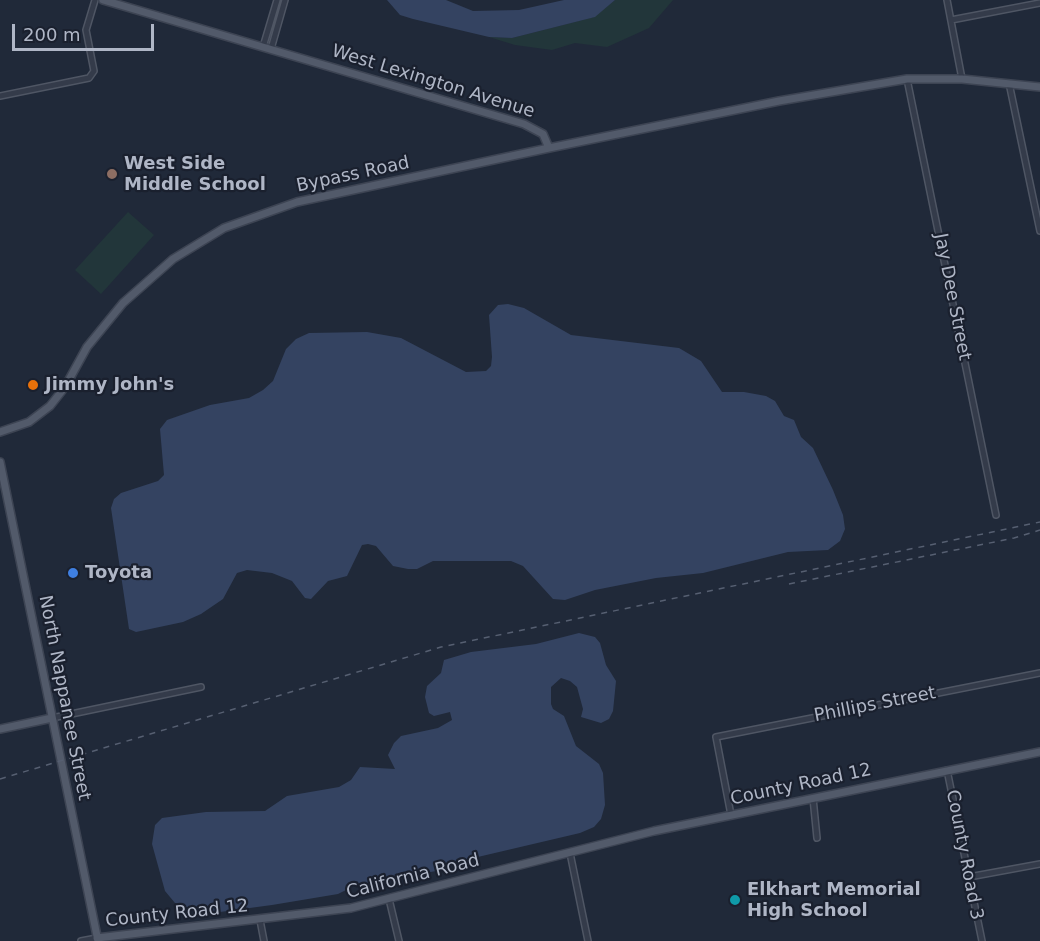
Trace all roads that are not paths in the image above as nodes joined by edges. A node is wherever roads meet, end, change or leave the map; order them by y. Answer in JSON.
{"nodes":[{"id":1,"x":95,"y":0,"type":"edge"},
{"id":2,"x":103,"y":0,"type":"edge"},
{"id":3,"x":277,"y":0,"type":"edge"},
{"id":4,"x":285,"y":0,"type":"edge"},
{"id":5,"x":947,"y":0,"type":"edge"},
{"id":6,"x":1040,"y":3,"type":"edge"},
{"id":7,"x":951,"y":20,"type":"junction"},
{"id":8,"x":267,"y":48,"type":"junction"},
{"id":9,"x":962,"y":78,"type":"junction"},
{"id":10,"x":907,"y":79,"type":"junction"},
{"id":11,"x":1009,"y":82,"type":"junction"},
{"id":12,"x":1040,"y":87,"type":"edge"},
{"id":13,"x":0,"y":88,"type":"edge"},
{"id":14,"x":1,"y":96,"type":"edge"},
{"id":15,"x":549,"y":148,"type":"junction"},
{"id":16,"x":1040,"y":231,"type":"edge"},
{"id":17,"x":0,"y":432,"type":"edge"},
{"id":18,"x":0,"y":462,"type":"edge"},
{"id":19,"x":996,"y":515,"type":"dead end"},
{"id":20,"x":1040,"y":673,"type":"edge"},
{"id":21,"x":201,"y":687,"type":"dead end"},
{"id":22,"x":52,"y":718,"type":"junction"},
{"id":23,"x":0,"y":729,"type":"edge"},
{"id":24,"x":1040,"y":752,"type":"edge"},
{"id":25,"x":947,"y":770,"type":"junction"},
{"id":26,"x":813,"y":798,"type":"junction"},
{"id":27,"x":730,"y":815,"type":"junction"},
{"id":28,"x":817,"y":838,"type":"dead end"},
{"id":29,"x":570,"y":854,"type":"junction"},
{"id":30,"x":1040,"y":864,"type":"edge"},
{"id":31,"x":969,"y":877,"type":"junction"},
{"id":32,"x":389,"y":899,"type":"junction"},
{"id":33,"x":260,"y":920,"type":"junction"},
{"id":34,"x":97,"y":939,"type":"edge"},
{"id":35,"x":81,"y":941,"type":"edge"},
{"id":36,"x":264,"y":941,"type":"edge"},
{"id":37,"x":399,"y":941,"type":"edge"},
{"id":38,"x":588,"y":941,"type":"edge"},
{"id":39,"x":982,"y":941,"type":"edge"}],
"edges":[{"from":1,"to":14,"type":"street"},
{"from":2,"to":8,"type":"main road","name":"West Lexington Avenue"},
{"from":3,"to":8,"type":"street"},
{"from":4,"to":8,"type":"street"},
{"from":5,"to":7,"type":"street"},
{"from":6,"to":7,"type":"street"},
{"from":7,"to":9,"type":"street"},
{"from":8,"to":15,"type":"main road","name":"West Lexington Avenue"},
{"from":9,"to":10,"type":"main road"},
{"from":9,"to":11,"type":"main road"},
{"from":10,"to":15,"type":"main road"},
{"from":10,"to":19,"type":"street","name":"Jay Dee Street"},
{"from":11,"to":12,"type":"main road"},
{"from":11,"to":16,"type":"street"},
{"from":13,"to":14,"type":"street"},
{"from":15,"to":17,"type":"main road","name":"Bypass Road"},
{"from":18,"to":22,"type":"main road","name":"North Nappanee Street"},
{"from":20,"to":27,"type":"street","name":"Phillips Street"},
{"from":21,"to":22,"type":"street"},
{"from":22,"to":23,"type":"main road"},
{"from":22,"to":34,"type":"main road","name":"North Nappanee Street"},
{"from":24,"to":25,"type":"main road","name":"County Road 12"},
{"from":25,"to":26,"type":"main road","name":"County Road 12"},
{"from":25,"to":31,"type":"street","name":"County Road 3"},
{"from":26,"to":27,"type":"main road","name":"County Road 12"},
{"from":26,"to":28,"type":"street"},
{"from":27,"to":29,"type":"main road","name":"County Road 12"},
{"from":29,"to":32,"type":"main road","name":"California Road"},
{"from":29,"to":38,"type":"street"},
{"from":30,"to":31,"type":"street"},
{"from":31,"to":39,"type":"street","name":"County Road 3"},
{"from":32,"to":33,"type":"main road","name":"California Road"},
{"from":32,"to":37,"type":"street"},
{"from":33,"to":34,"type":"main road","name":"County Road 12"},
{"from":33,"to":36,"type":"street"},
{"from":34,"to":35,"type":"street"}]}
